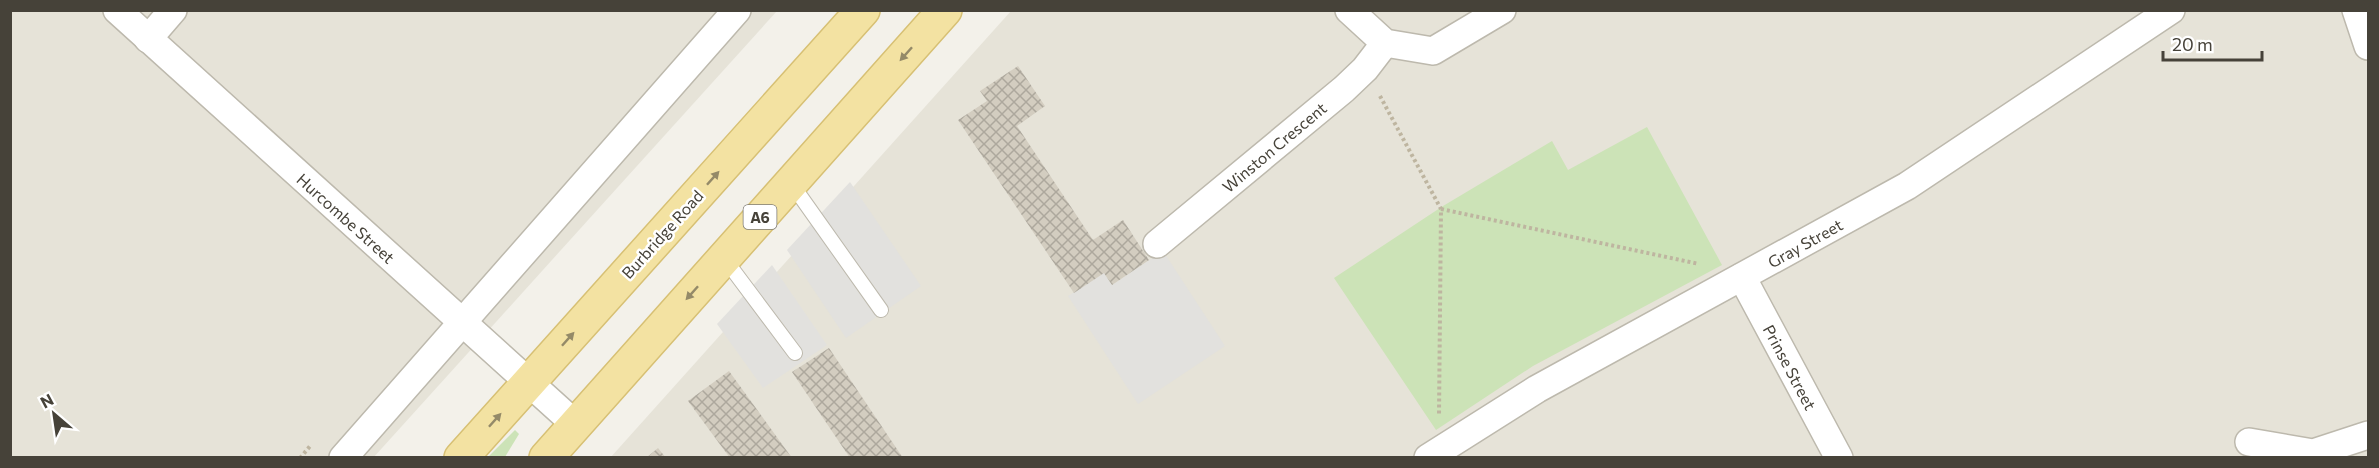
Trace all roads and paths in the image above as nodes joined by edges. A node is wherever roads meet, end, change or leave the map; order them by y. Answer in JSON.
{"nodes":[{"id":1,"x":117,"y":10,"type":"edge"},
{"id":2,"x":173,"y":10,"type":"edge"},
{"id":3,"x":737,"y":10,"type":"edge"},
{"id":4,"x":863,"y":10,"type":"edge"},
{"id":5,"x":945,"y":10,"type":"edge"},
{"id":6,"x":1349,"y":10,"type":"edge"},
{"id":7,"x":1502,"y":10,"type":"edge"},
{"id":8,"x":2172,"y":10,"type":"edge"},
{"id":9,"x":2356,"y":10,"type":"edge"},
{"id":10,"x":148,"y":39,"type":"junction"},
{"id":11,"x":1385,"y":43,"type":"junction"},
{"id":12,"x":2368,"y":46,"type":"edge"},
{"id":13,"x":1365,"y":69,"type":"junction"},
{"id":14,"x":790,"y":183,"type":"junction"},
{"id":15,"x":1441,"y":209,"type":"junction"},
{"id":16,"x":1157,"y":244,"type":"dead end"},
{"id":17,"x":724,"y":258,"type":"junction"},
{"id":18,"x":1742,"y":277,"type":"junction"},
{"id":19,"x":1718,"y":290,"type":"junction"},
{"id":20,"x":881,"y":310,"type":"dead end"},
{"id":21,"x":463,"y":324,"type":"junction"},
{"id":22,"x":795,"y":353,"type":"dead end"},
{"id":23,"x":529,"y":382,"type":"junction"},
{"id":24,"x":575,"y":424,"type":"junction"},
{"id":25,"x":2368,"y":435,"type":"edge"},
{"id":26,"x":2249,"y":442,"type":"dead end"},
{"id":27,"x":311,"y":445,"type":"dead end"},
{"id":28,"x":1433,"y":453,"type":"edge"},
{"id":29,"x":300,"y":458,"type":"edge"},
{"id":30,"x":343,"y":458,"type":"edge"},
{"id":31,"x":461,"y":458,"type":"edge"},
{"id":32,"x":546,"y":458,"type":"edge"},
{"id":33,"x":1839,"y":458,"type":"edge"}],
"edges":[{"from":1,"to":10,"type":"street","name":"Hurcombe Street"},
{"from":2,"to":10,"type":"street"},
{"from":3,"to":21,"type":"street"},
{"from":23,"to":4,"type":"main road","name":"Burbridge Road","one_way":true},
{"from":5,"to":14,"type":"main road","number":"A6","one_way":true},
{"from":6,"to":11,"type":"street"},
{"from":7,"to":11,"type":"street"},
{"from":8,"to":18,"type":"street","name":"Gray Street"},
{"from":9,"to":12,"type":"street"},
{"from":10,"to":21,"type":"street","name":"Hurcombe Street"},
{"from":11,"to":13,"type":"street","name":"Winston Crescent"},
{"from":13,"to":15,"type":"path"},
{"from":13,"to":16,"type":"street","name":"Winston Crescent"},
{"from":14,"to":17,"type":"main road","number":"A6"},
{"from":14,"to":20,"type":"lane"},
{"from":15,"to":19,"type":"path"},
{"from":15,"to":28,"type":"path"},
{"from":17,"to":22,"type":"lane"},
{"from":17,"to":24,"type":"main road","number":"A6","one_way":true},
{"from":18,"to":19,"type":"street","name":"Gray Street"},
{"from":18,"to":33,"type":"street","name":"Prinse Street"},
{"from":19,"to":28,"type":"street","name":"Gray Street"},
{"from":21,"to":23,"type":"street","name":"Hurcombe Street"},
{"from":21,"to":30,"type":"street"},
{"from":23,"to":24,"type":"street","name":"Hurcombe Street"},
{"from":31,"to":23,"type":"main road","name":"Burbridge Road","one_way":true},
{"from":24,"to":32,"type":"main road","number":"A6"},
{"from":25,"to":26,"type":"street"},
{"from":27,"to":29,"type":"path"}]}
